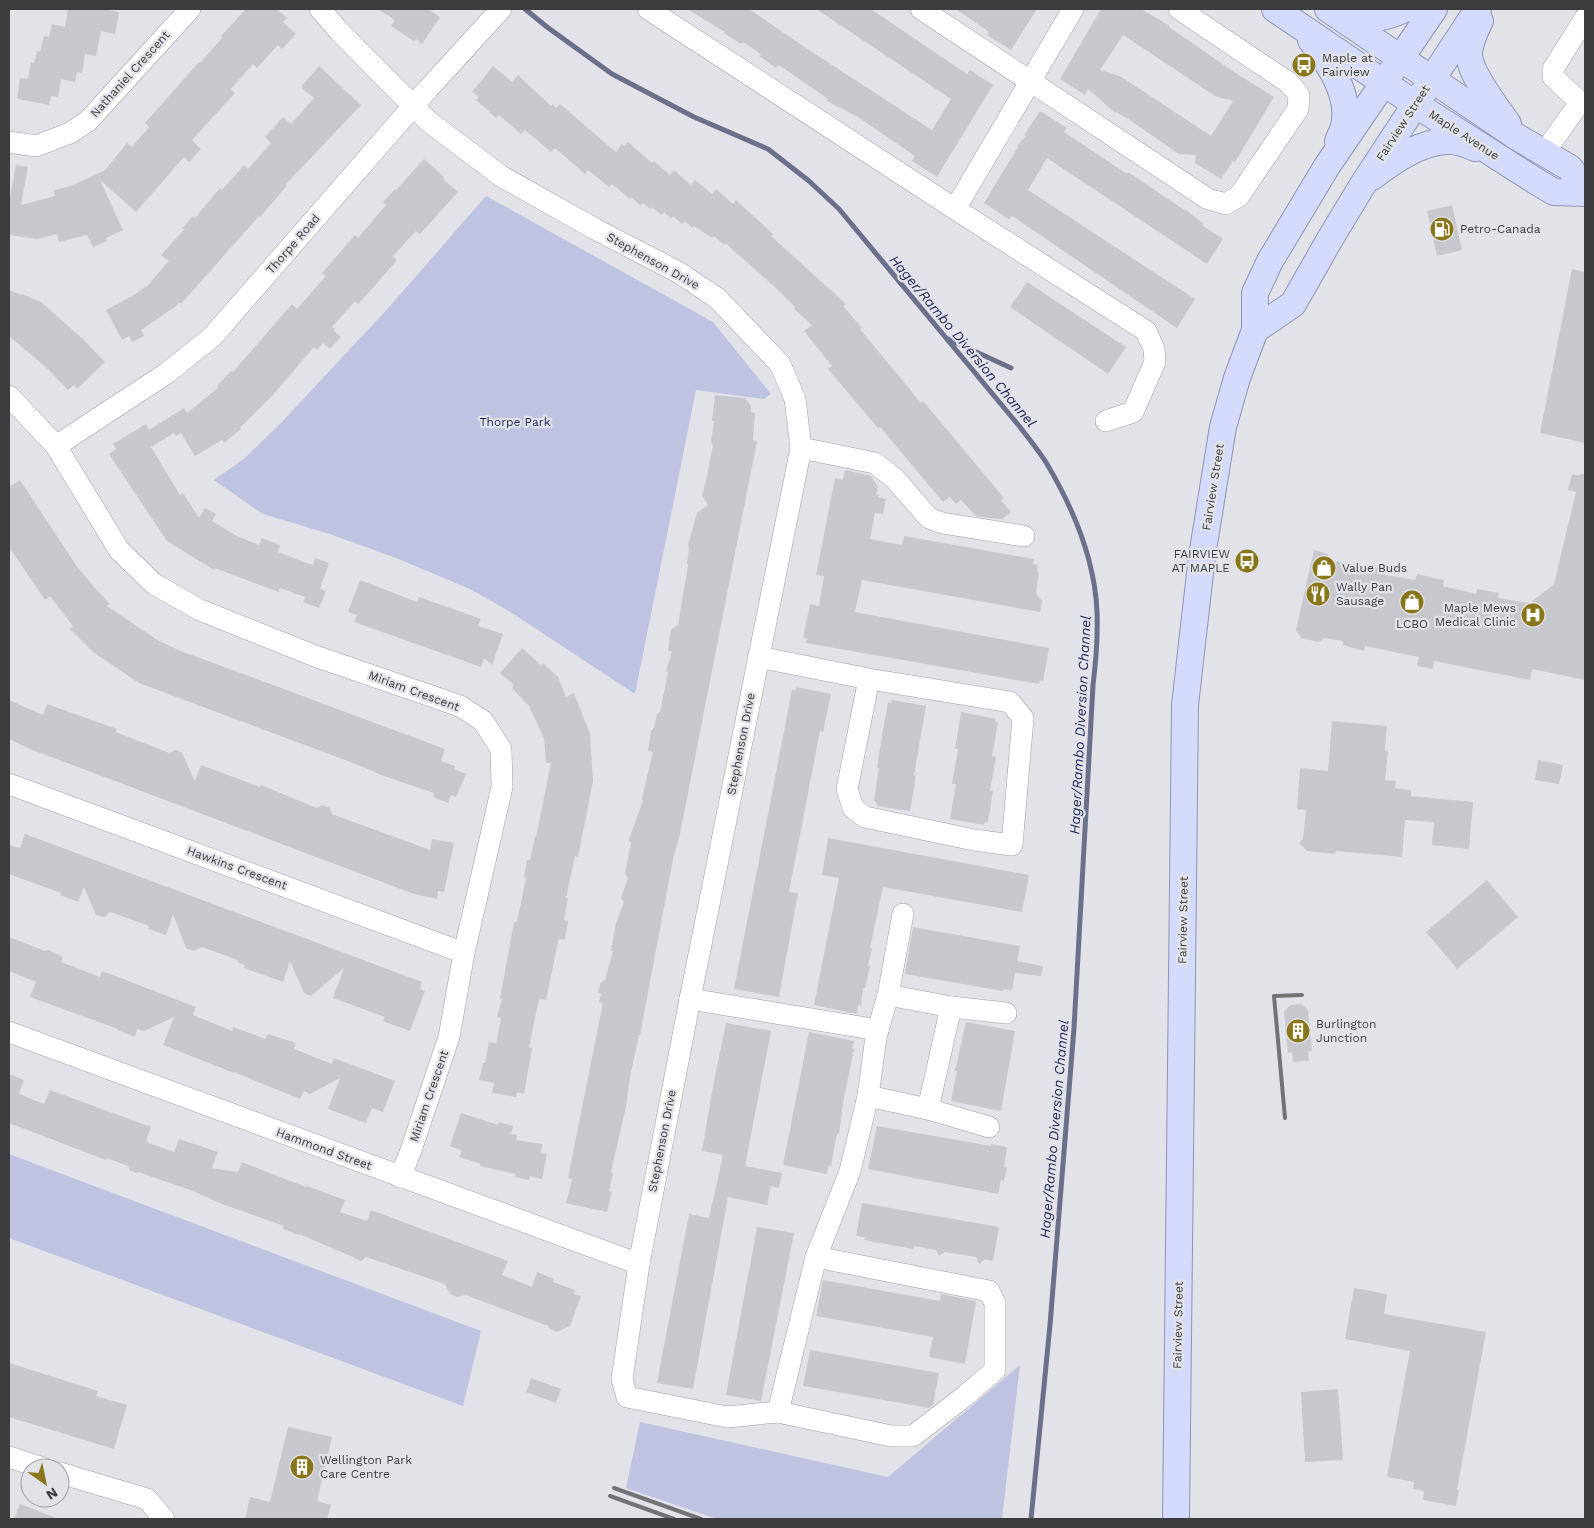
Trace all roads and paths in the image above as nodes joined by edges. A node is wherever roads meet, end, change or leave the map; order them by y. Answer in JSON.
{"nodes":[{"id":1,"x":190,"y":9,"type":"edge"},
{"id":2,"x":320,"y":9,"type":"edge"},
{"id":3,"x":648,"y":9,"type":"edge"},
{"id":4,"x":922,"y":9,"type":"edge"},
{"id":5,"x":1073,"y":9,"type":"edge"},
{"id":6,"x":1179,"y":9,"type":"edge"},
{"id":7,"x":1275,"y":9,"type":"edge"},
{"id":8,"x":1328,"y":9,"type":"edge"},
{"id":9,"x":1335,"y":9,"type":"edge"},
{"id":10,"x":1405,"y":9,"type":"edge"},
{"id":11,"x":1434,"y":9,"type":"edge"},
{"id":12,"x":1478,"y":9,"type":"edge"},
{"id":13,"x":1486,"y":9,"type":"edge"},
{"id":14,"x":499,"y":11,"type":"edge"},
{"id":15,"x":1585,"y":18,"type":"edge"},
{"id":16,"x":1300,"y":26,"type":"junction"},
{"id":17,"x":1401,"y":57,"type":"junction"},
{"id":18,"x":1432,"y":79,"type":"junction"},
{"id":19,"x":1031,"y":80,"type":"junction"},
{"id":20,"x":1384,"y":83,"type":"junction"},
{"id":21,"x":1583,"y":103,"type":"edge"},
{"id":22,"x":1415,"y":104,"type":"junction"},
{"id":23,"x":414,"y":105,"type":"junction"},
{"id":24,"x":1517,"y":137,"type":"junction"},
{"id":25,"x":9,"y":142,"type":"edge"},
{"id":26,"x":1544,"y":153,"type":"junction"},
{"id":27,"x":1502,"y":160,"type":"junction"},
{"id":28,"x":1327,"y":166,"type":"junction"},
{"id":29,"x":1362,"y":186,"type":"junction"},
{"id":30,"x":1585,"y":192,"type":"edge"},
{"id":31,"x":955,"y":209,"type":"junction"},
{"id":32,"x":1255,"y":330,"type":"junction"},
{"id":33,"x":9,"y":396,"type":"edge"},
{"id":34,"x":1106,"y":421,"type":"dead end"},
{"id":35,"x":56,"y":446,"type":"junction"},
{"id":36,"x":801,"y":448,"type":"junction"},
{"id":37,"x":1024,"y":536,"type":"dead end"},
{"id":38,"x":758,"y":657,"type":"junction"},
{"id":39,"x":870,"y":679,"type":"junction"},
{"id":40,"x":9,"y":784,"type":"edge"},
{"id":41,"x":903,"y":914,"type":"dead end"},
{"id":42,"x":464,"y":953,"type":"junction"},
{"id":43,"x":888,"y":995,"type":"junction"},
{"id":44,"x":690,"y":999,"type":"junction"},
{"id":45,"x":951,"y":1007,"type":"junction"},
{"id":46,"x":1006,"y":1013,"type":"dead end"},
{"id":47,"x":878,"y":1030,"type":"junction"},
{"id":48,"x":9,"y":1032,"type":"edge"},
{"id":49,"x":868,"y":1096,"type":"junction"},
{"id":50,"x":928,"y":1109,"type":"junction"},
{"id":51,"x":989,"y":1128,"type":"dead end"},
{"id":52,"x":400,"y":1177,"type":"junction"},
{"id":53,"x":816,"y":1257,"type":"junction"},
{"id":54,"x":639,"y":1264,"type":"junction"},
{"id":55,"x":778,"y":1412,"type":"junction"},
{"id":56,"x":70,"y":1477,"type":"edge"},
{"id":57,"x":163,"y":1518,"type":"edge"},
{"id":58,"x":1176,"y":1519,"type":"edge"}],
"edges":[{"from":1,"to":25,"type":"street","name":"Nathaniel Crescent"},
{"from":2,"to":23,"type":"street","name":"Stephenson Drive"},
{"from":3,"to":31,"type":"street"},
{"from":4,"to":19,"type":"street"},
{"from":5,"to":19,"type":"street"},
{"from":6,"to":19,"type":"street"},
{"from":7,"to":16,"type":"main road","name":"Maple Avenue"},
{"from":8,"to":17,"type":"main road","name":"Maple Avenue"},
{"from":9,"to":10,"type":"main road"},
{"from":11,"to":17,"type":"main road","name":"Fairview Street"},
{"from":12,"to":18,"type":"main road","name":"Fairview Street"},
{"from":13,"to":24,"type":"main road"},
{"from":14,"to":23,"type":"street","name":"Thorpe Road"},
{"from":15,"to":21,"type":"street"},
{"from":16,"to":20,"type":"main road","name":"Maple Avenue"},
{"from":16,"to":28,"type":"main road"},
{"from":17,"to":18,"type":"main road","name":"Maple Avenue"},
{"from":17,"to":20,"type":"main road","name":"Fairview Street"},
{"from":18,"to":22,"type":"main road","name":"Fairview Street"},
{"from":18,"to":24,"type":"main road","name":"Maple Avenue"},
{"from":19,"to":31,"type":"street"},
{"from":20,"to":22,"type":"main road","name":"Maple Avenue"},
{"from":20,"to":28,"type":"main road","name":"Fairview Street"},
{"from":21,"to":26,"type":"street"},
{"from":22,"to":27,"type":"main road","name":"Maple Avenue"},
{"from":22,"to":29,"type":"main road","name":"Fairview Street"},
{"from":23,"to":35,"type":"street","name":"Thorpe Road"},
{"from":23,"to":36,"type":"street","name":"Stephenson Drive"},
{"from":24,"to":26,"type":"main road","name":"Maple Avenue"},
{"from":26,"to":30,"type":"main road","name":"Maple Avenue"},
{"from":27,"to":29,"type":"main road"},
{"from":27,"to":30,"type":"main road","name":"Maple Avenue"},
{"from":28,"to":32,"type":"main road","name":"Fairview Street"},
{"from":29,"to":32,"type":"main road","name":"Fairview Street"},
{"from":31,"to":34,"type":"street"},
{"from":32,"to":58,"type":"main road","name":"Fairview Street"},
{"from":33,"to":35,"type":"street","name":"Miriam Crescent"},
{"from":35,"to":42,"type":"street","name":"Miriam Crescent"},
{"from":36,"to":37,"type":"street"},
{"from":36,"to":38,"type":"street","name":"Stephenson Drive"},
{"from":38,"to":39,"type":"street"},
{"from":38,"to":44,"type":"street","name":"Stephenson Drive"},
{"from":39,"to":39,"type":"street"},
{"from":40,"to":42,"type":"street","name":"Hawkins Crescent"},
{"from":41,"to":43,"type":"street"},
{"from":42,"to":52,"type":"street","name":"Miriam Crescent"},
{"from":43,"to":45,"type":"street"},
{"from":43,"to":47,"type":"street"},
{"from":44,"to":47,"type":"street"},
{"from":44,"to":54,"type":"street","name":"Stephenson Drive"},
{"from":45,"to":46,"type":"street"},
{"from":45,"to":50,"type":"street"},
{"from":47,"to":49,"type":"street"},
{"from":48,"to":52,"type":"street","name":"Hammond Street"},
{"from":49,"to":50,"type":"street"},
{"from":49,"to":53,"type":"street"},
{"from":50,"to":51,"type":"street"},
{"from":52,"to":54,"type":"street","name":"Hammond Street"},
{"from":53,"to":55,"type":"street"},
{"from":53,"to":55,"type":"street"},
{"from":54,"to":55,"type":"street","name":"Stephenson Drive"},
{"from":56,"to":57,"type":"street"}]}
